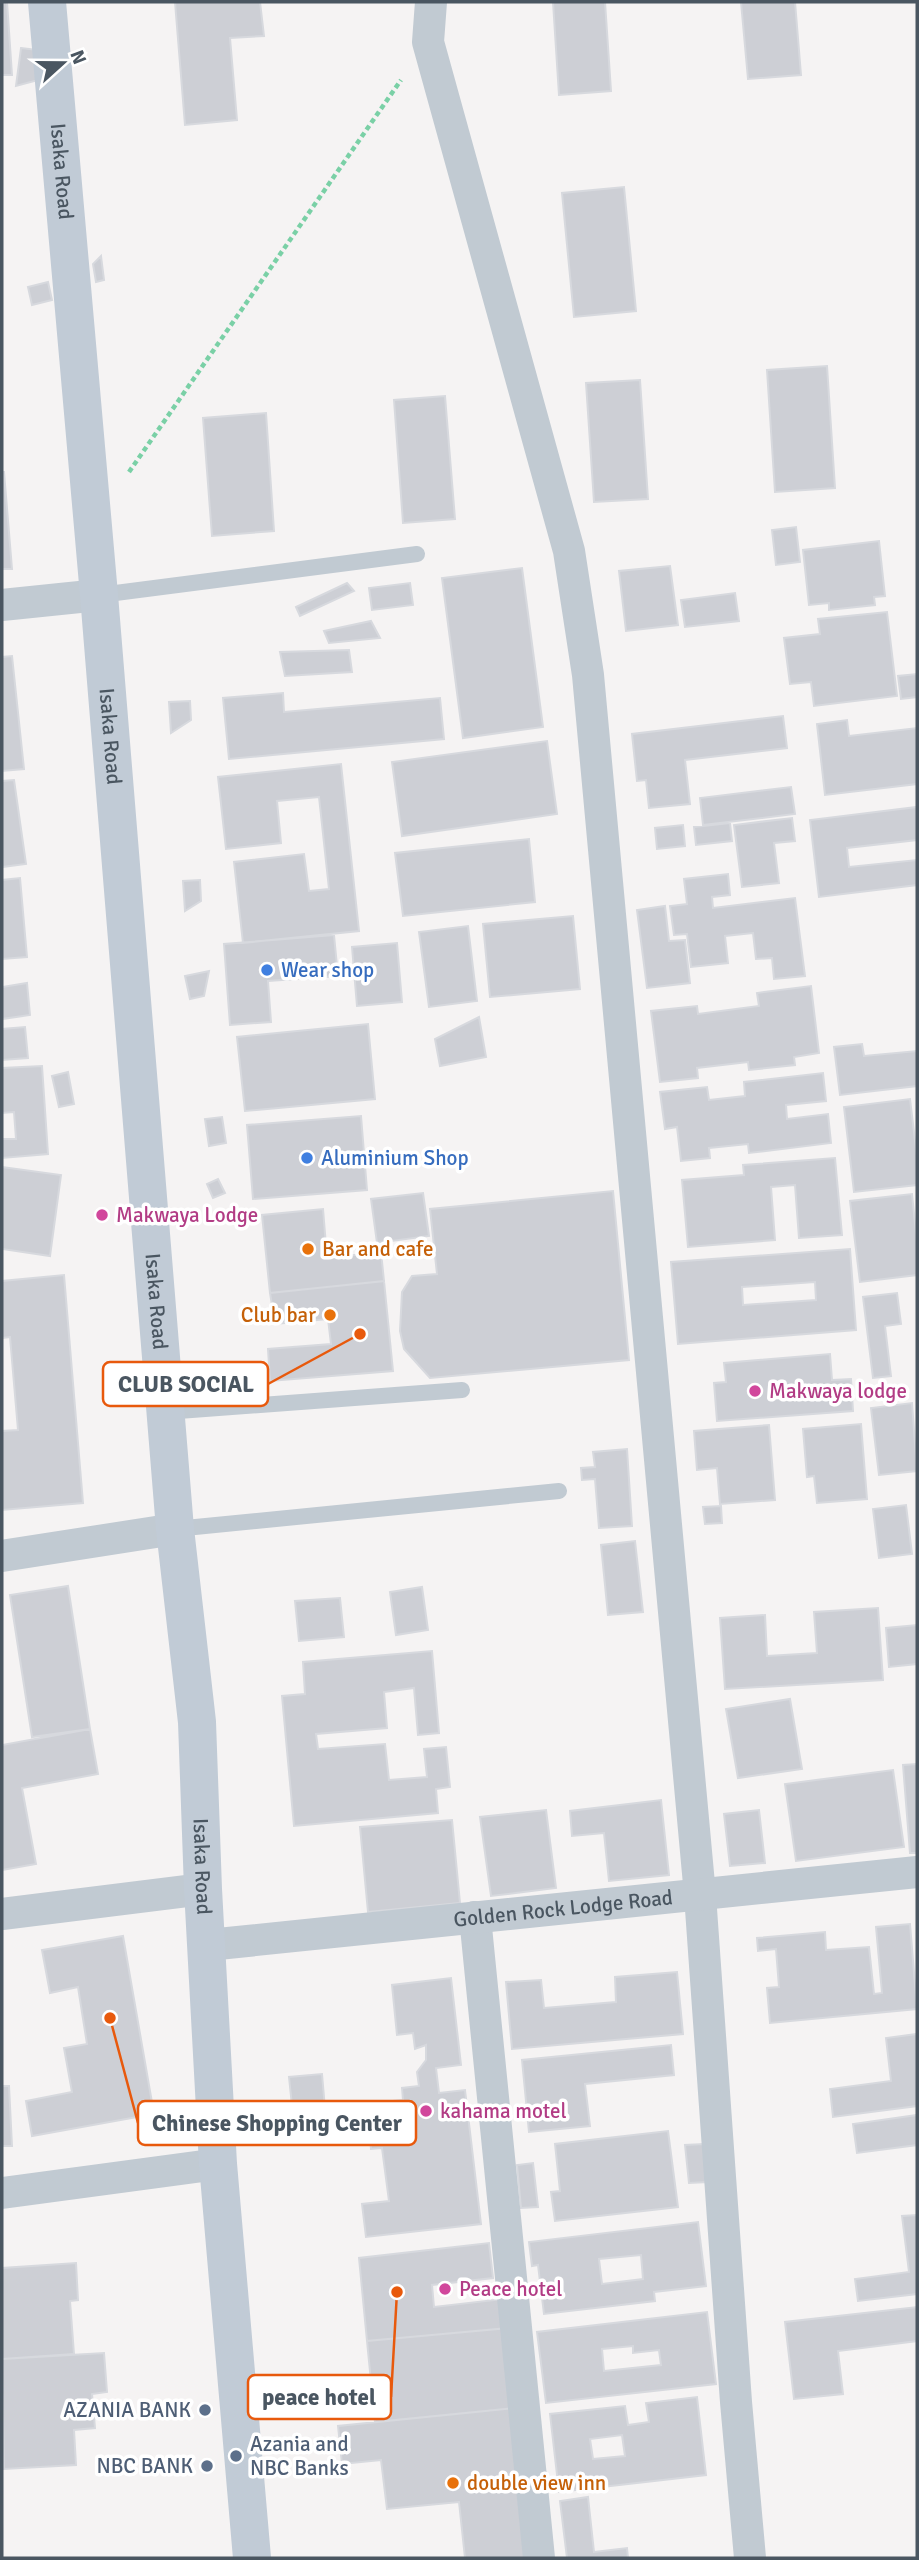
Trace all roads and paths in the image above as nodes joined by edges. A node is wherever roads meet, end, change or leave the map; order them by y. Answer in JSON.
{"nodes":[{"id":1,"x":47,"y":2,"type":"edge"},
{"id":2,"x":431,"y":2,"type":"edge"},
{"id":3,"x":428,"y":41,"type":"junction"},
{"id":4,"x":91,"y":527,"type":"junction"},
{"id":5,"x":416,"y":554,"type":"dead end"},
{"id":6,"x":99,"y":595,"type":"junction"},
{"id":7,"x":2,"y":605,"type":"edge"},
{"id":8,"x":462,"y":1390,"type":"dead end"},
{"id":9,"x":165,"y":1412,"type":"junction"},
{"id":10,"x":559,"y":1491,"type":"dead end"},
{"id":11,"x":175,"y":1529,"type":"junction"},
{"id":12,"x":2,"y":1556,"type":"edge"},
{"id":13,"x":917,"y":1872,"type":"edge"},
{"id":14,"x":203,"y":1889,"type":"junction"},
{"id":15,"x":700,"y":1895,"type":"junction"},
{"id":16,"x":2,"y":1914,"type":"edge"},
{"id":17,"x":475,"y":1917,"type":"junction"},
{"id":18,"x":208,"y":1945,"type":"junction"},
{"id":19,"x":218,"y":2164,"type":"junction"},
{"id":20,"x":2,"y":2193,"type":"edge"},
{"id":21,"x":252,"y":2558,"type":"edge"},
{"id":22,"x":539,"y":2558,"type":"edge"},
{"id":23,"x":750,"y":2558,"type":"edge"}],
"edges":[{"from":1,"to":4,"type":"street","name":"Isaka Road"},
{"from":2,"to":3,"type":"street"},
{"from":3,"to":4,"type":"path"},
{"from":3,"to":15,"type":"street"},
{"from":4,"to":6,"type":"street","name":"Isaka Road"},
{"from":5,"to":6,"type":"lane"},
{"from":6,"to":7,"type":"street"},
{"from":6,"to":9,"type":"street","name":"Isaka Road"},
{"from":8,"to":9,"type":"lane"},
{"from":9,"to":11,"type":"street","name":"Isaka Road"},
{"from":10,"to":11,"type":"lane"},
{"from":11,"to":12,"type":"street"},
{"from":11,"to":14,"type":"street","name":"Isaka Road"},
{"from":13,"to":15,"type":"street","name":"Golden Rock Lodge Road"},
{"from":14,"to":16,"type":"street"},
{"from":14,"to":18,"type":"street","name":"Isaka Road"},
{"from":15,"to":17,"type":"street","name":"Golden Rock Lodge Road"},
{"from":15,"to":23,"type":"street"},
{"from":17,"to":18,"type":"street","name":"Golden Rock Lodge Road"},
{"from":17,"to":22,"type":"street"},
{"from":18,"to":19,"type":"street","name":"Isaka Road"},
{"from":19,"to":20,"type":"street"},
{"from":19,"to":21,"type":"street","name":"Isaka Road"}]}
